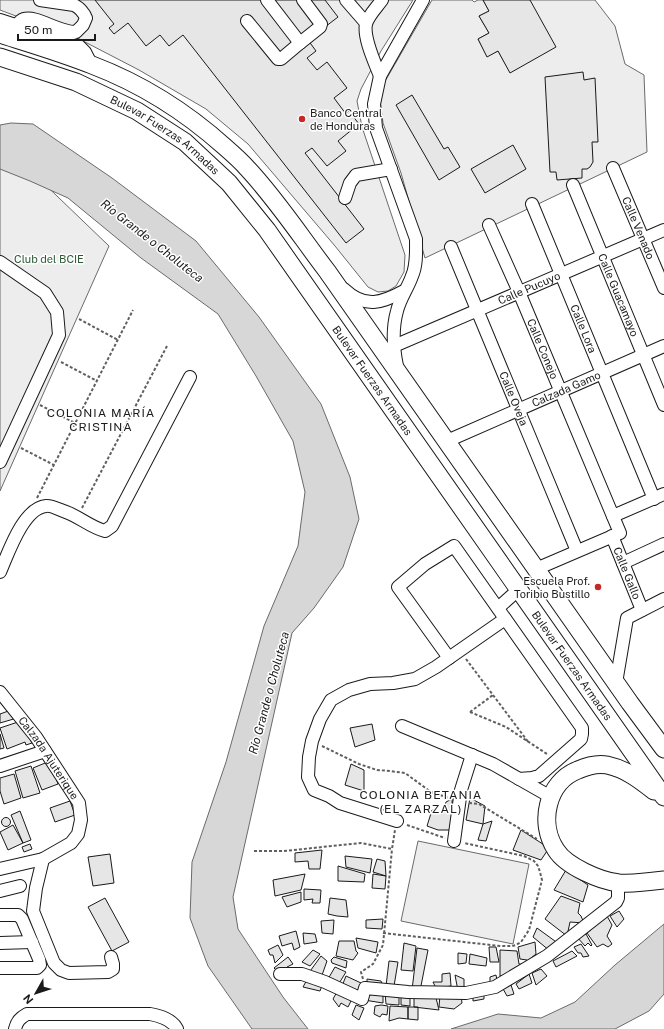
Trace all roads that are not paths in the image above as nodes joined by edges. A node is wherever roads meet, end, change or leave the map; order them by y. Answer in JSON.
{"nodes":[{"id":1,"x":40,"y":0,"type":"edge"},
{"id":2,"x":267,"y":0,"type":"edge"},
{"id":3,"x":303,"y":0,"type":"edge"},
{"id":4,"x":346,"y":0,"type":"edge"},
{"id":5,"x":382,"y":0,"type":"edge"},
{"id":6,"x":423,"y":0,"type":"edge"},
{"id":7,"x":0,"y":20,"type":"edge"},
{"id":8,"x":247,"y":21,"type":"dead end"},
{"id":9,"x":366,"y":23,"type":"junction"},
{"id":10,"x":17,"y":25,"type":"junction"},
{"id":11,"x":0,"y":34,"type":"edge"},
{"id":12,"x":300,"y":43,"type":"junction"},
{"id":13,"x":0,"y":57,"type":"edge"},
{"id":14,"x":91,"y":64,"type":"junction"},
{"id":15,"x":380,"y":76,"type":"junction"},
{"id":16,"x":613,"y":168,"type":"dead end"},
{"id":17,"x":391,"y":169,"type":"junction"},
{"id":18,"x":572,"y":185,"type":"dead end"},
{"id":19,"x":345,"y":198,"type":"dead end"},
{"id":20,"x":532,"y":204,"type":"dead end"},
{"id":21,"x":489,"y":224,"type":"dead end"},
{"id":22,"x":664,"y":230,"type":"edge"},
{"id":23,"x":643,"y":239,"type":"junction"},
{"id":24,"x":451,"y":247,"type":"dead end"},
{"id":25,"x":602,"y":257,"type":"junction"},
{"id":26,"x":0,"y":262,"type":"edge"},
{"id":27,"x":327,"y":272,"type":"junction"},
{"id":28,"x":561,"y":274,"type":"junction"},
{"id":29,"x":661,"y":274,"type":"edge"},
{"id":30,"x":664,"y":288,"type":"edge"},
{"id":31,"x":404,"y":291,"type":"junction"},
{"id":32,"x":519,"y":292,"type":"junction"},
{"id":33,"x":477,"y":310,"type":"junction"},
{"id":34,"x":394,"y":346,"type":"junction"},
{"id":35,"x":664,"y":346,"type":"edge"},
{"id":36,"x":643,"y":355,"type":"junction"},
{"id":37,"x":398,"y":371,"type":"junction"},
{"id":38,"x":602,"y":373,"type":"junction"},
{"id":39,"x":190,"y":377,"type":"dead end"},
{"id":40,"x":560,"y":391,"type":"junction"},
{"id":41,"x":664,"y":405,"type":"edge"},
{"id":42,"x":518,"y":410,"type":"junction"},
{"id":43,"x":447,"y":441,"type":"junction"},
{"id":44,"x":0,"y":462,"type":"edge"},
{"id":45,"x":659,"y":497,"type":"edge"},
{"id":46,"x":613,"y":516,"type":"junction"},
{"id":47,"x":612,"y":536,"type":"junction"},
{"id":48,"x":664,"y":544,"type":"edge"},
{"id":49,"x":577,"y":551,"type":"junction"},
{"id":50,"x":623,"y":563,"type":"junction"},
{"id":51,"x":536,"y":569,"type":"junction"},
{"id":52,"x":0,"y":572,"type":"edge"},
{"id":53,"x":518,"y":590,"type":"junction"},
{"id":54,"x":664,"y":600,"type":"edge"},
{"id":55,"x":498,"y":608,"type":"junction"},
{"id":56,"x":642,"y":610,"type":"junction"},
{"id":57,"x":505,"y":619,"type":"junction"},
{"id":58,"x":449,"y":658,"type":"junction"},
{"id":59,"x":616,"y":683,"type":"junction"},
{"id":60,"x":0,"y":692,"type":"edge"},
{"id":61,"x":402,"y":726,"type":"dead end"},
{"id":62,"x":664,"y":749,"type":"edge"},
{"id":63,"x":45,"y":751,"type":"junction"},
{"id":64,"x":472,"y":755,"type":"junction"},
{"id":65,"x":0,"y":766,"type":"edge"},
{"id":66,"x":519,"y":779,"type":"junction"},
{"id":67,"x":551,"y":797,"type":"junction"},
{"id":68,"x":664,"y":797,"type":"edge"},
{"id":69,"x":397,"y":821,"type":"road end"},
{"id":70,"x":454,"y":841,"type":"road end"},
{"id":71,"x":43,"y":859,"type":"junction"},
{"id":72,"x":0,"y":869,"type":"edge"},
{"id":73,"x":664,"y":880,"type":"edge"},
{"id":74,"x":618,"y":883,"type":"junction"},
{"id":75,"x":20,"y":886,"type":"dead end"},
{"id":76,"x":0,"y":891,"type":"edge"},
{"id":77,"x":0,"y":915,"type":"edge"},
{"id":78,"x":32,"y":942,"type":"junction"},
{"id":79,"x":0,"y":943,"type":"edge"},
{"id":80,"x":111,"y":957,"type":"dead end"},
{"id":81,"x":0,"y":968,"type":"edge"},
{"id":82,"x":280,"y":974,"type":"dead end"},
{"id":83,"x":15,"y":1029,"type":"edge"},
{"id":84,"x":177,"y":1029,"type":"edge"}],
"edges":[{"from":1,"to":10,"type":"street"},
{"from":2,"to":12,"type":"street"},
{"from":3,"to":12,"type":"street"},
{"from":4,"to":9,"type":"street"},
{"from":5,"to":9,"type":"street"},
{"from":6,"to":15,"type":"street"},
{"from":7,"to":10,"type":"street"},
{"from":8,"to":12,"type":"street"},
{"from":9,"to":15,"type":"street"},
{"from":10,"to":14,"type":"street"},
{"from":11,"to":14,"type":"highway"},
{"from":13,"to":53,"type":"highway","name":"Bulevar Fuerzas Armadas"},
{"from":14,"to":27,"type":"highway"},
{"from":15,"to":17,"type":"street"},
{"from":16,"to":23,"type":"street","name":"Calle Venado"},
{"from":17,"to":19,"type":"street"},
{"from":17,"to":31,"type":"street"},
{"from":18,"to":25,"type":"street","name":"Calle Guacamayo"},
{"from":20,"to":28,"type":"street","name":"Calle Lora"},
{"from":21,"to":32,"type":"street","name":"Calle Conejo"},
{"from":22,"to":23,"type":"street","name":"Calle Pucuyo"},
{"from":23,"to":25,"type":"street","name":"Calle Pucuyo"},
{"from":23,"to":29,"type":"street","name":"Calle Venado"},
{"from":24,"to":33,"type":"street","name":"Calle Oveja"},
{"from":25,"to":28,"type":"street","name":"Calle Pucuyo"},
{"from":25,"to":36,"type":"street","name":"Calle Guacamayo"},
{"from":26,"to":44,"type":"street"},
{"from":27,"to":31,"type":"street"},
{"from":27,"to":37,"type":"highway"},
{"from":28,"to":32,"type":"street","name":"Calle Pucuyo"},
{"from":28,"to":38,"type":"street","name":"Calle Lora"},
{"from":29,"to":30,"type":"street","name":"Calle Venado"},
{"from":31,"to":34,"type":"street"},
{"from":32,"to":33,"type":"street","name":"Calle Pucuyo"},
{"from":32,"to":40,"type":"street","name":"Calle Conejo"},
{"from":33,"to":34,"type":"street","name":"Calle Pucuyo"},
{"from":33,"to":42,"type":"street","name":"Calle Oveja"},
{"from":34,"to":37,"type":"street"},
{"from":35,"to":36,"type":"street","name":"Calzada Gamo"},
{"from":36,"to":38,"type":"street","name":"Calzada Gamo"},
{"from":36,"to":41,"type":"street","name":"Calle Guacamayo"},
{"from":37,"to":43,"type":"highway"},
{"from":38,"to":40,"type":"street","name":"Calzada Gamo"},
{"from":38,"to":45,"type":"street","name":"Calle Lora"},
{"from":39,"to":52,"type":"street"},
{"from":40,"to":42,"type":"street","name":"Calzada Gamo"},
{"from":40,"to":46,"type":"street","name":"Calle Conejo"},
{"from":42,"to":43,"type":"street","name":"Calzada Gamo"},
{"from":42,"to":49,"type":"street","name":"Calle Oveja"},
{"from":43,"to":51,"type":"highway"},
{"from":45,"to":46,"type":"street"},
{"from":46,"to":47,"type":"street","name":"Calle Conejo"},
{"from":47,"to":49,"type":"street"},
{"from":47,"to":50,"type":"street","name":"Calle Gallo"},
{"from":48,"to":50,"type":"street"},
{"from":49,"to":51,"type":"street"},
{"from":50,"to":56,"type":"street","name":"Calle Gallo"},
{"from":51,"to":59,"type":"highway"},
{"from":53,"to":55,"type":"street"},
{"from":53,"to":68,"type":"highway","name":"Bulevar Fuerzas Armadas"},
{"from":54,"to":56,"type":"street"},
{"from":55,"to":57,"type":"street"},
{"from":55,"to":58,"type":"street"},
{"from":56,"to":59,"type":"street"},
{"from":57,"to":58,"type":"street"},
{"from":57,"to":66,"type":"street"},
{"from":58,"to":69,"type":"street"},
{"from":59,"to":62,"type":"highway"},
{"from":60,"to":63,"type":"street","name":"Calzada Ajuterique"},
{"from":61,"to":64,"type":"street"},
{"from":63,"to":65,"type":"street"},
{"from":63,"to":71,"type":"street","name":"Calzada Ajuterique"},
{"from":64,"to":66,"type":"street"},
{"from":64,"to":70,"type":"street"},
{"from":66,"to":67,"type":"street"},
{"from":67,"to":68,"type":"highway"},
{"from":67,"to":74,"type":"highway"},
{"from":71,"to":72,"type":"street","name":"Calzada Ajuterique"},
{"from":71,"to":80,"type":"street"},
{"from":73,"to":74,"type":"highway"},
{"from":74,"to":82,"type":"street"},
{"from":75,"to":76,"type":"street"},
{"from":77,"to":78,"type":"street"},
{"from":78,"to":79,"type":"street"},
{"from":78,"to":81,"type":"street"},
{"from":83,"to":84,"type":"street"}]}
